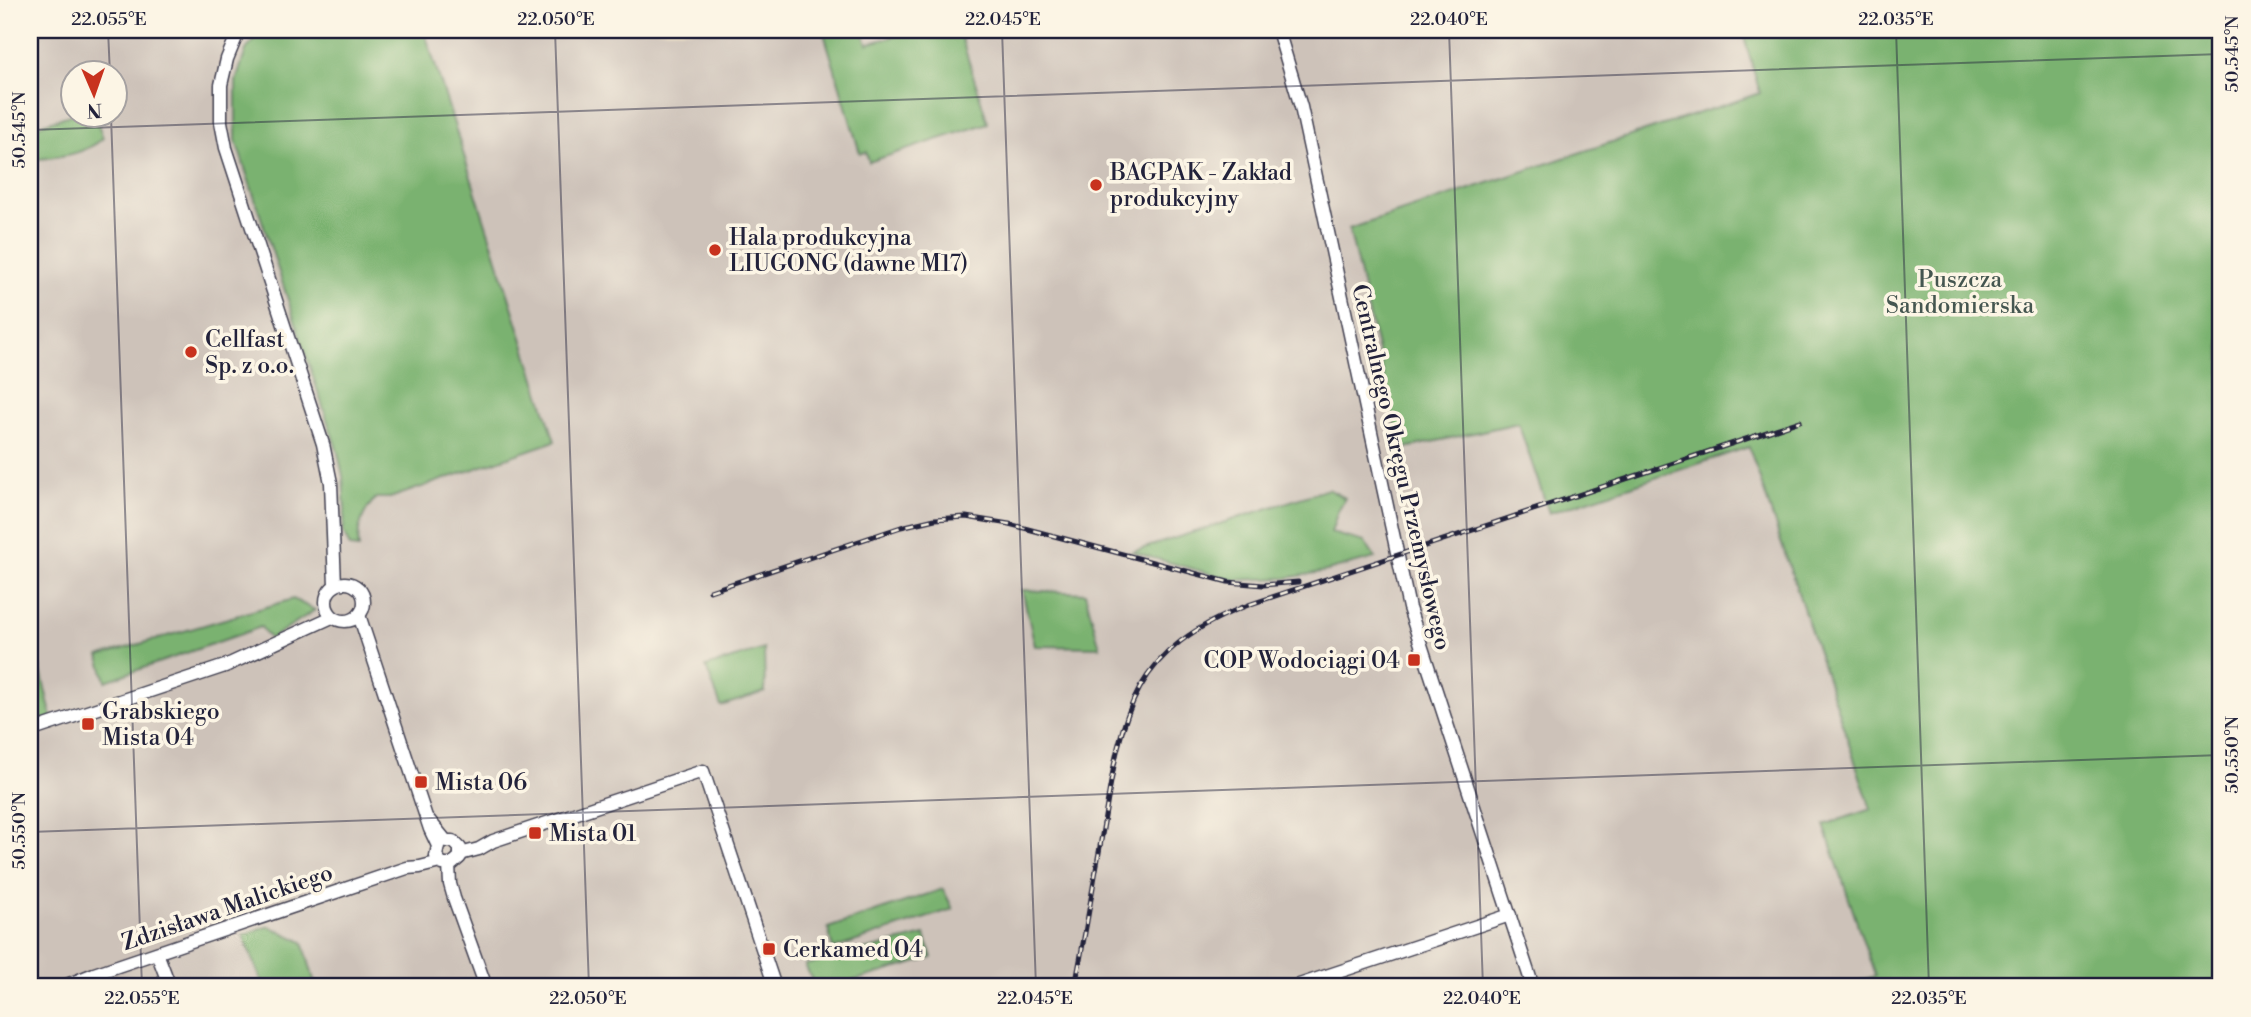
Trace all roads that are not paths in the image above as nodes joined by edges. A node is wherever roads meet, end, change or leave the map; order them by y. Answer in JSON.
{"nodes":[{"id":1,"x":239,"y":30,"type":"edge"},
{"id":2,"x":1278,"y":30,"type":"edge"},
{"id":3,"x":335,"y":545,"type":"junction"},
{"id":4,"x":349,"y":584,"type":"junction"},
{"id":5,"x":335,"y":586,"type":"junction"},
{"id":6,"x":329,"y":612,"type":"junction"},
{"id":7,"x":353,"y":618,"type":"junction"},
{"id":8,"x":30,"y":731,"type":"edge"},
{"id":9,"x":447,"y":852,"type":"junction"},
{"id":10,"x":1510,"y":915,"type":"junction"},
{"id":11,"x":157,"y":953,"type":"junction"},
{"id":12,"x":62,"y":987,"type":"edge"},
{"id":13,"x":170,"y":987,"type":"edge"},
{"id":14,"x":486,"y":987,"type":"edge"},
{"id":15,"x":775,"y":987,"type":"edge"},
{"id":16,"x":1293,"y":987,"type":"edge"},
{"id":17,"x":1533,"y":987,"type":"edge"}],
"edges":[{"from":1,"to":3,"type":"street"},
{"from":2,"to":10,"type":"street","name":"Centralnego Okręgu Przemysłowego"},
{"from":3,"to":4,"type":"street"},
{"from":3,"to":5,"type":"street"},
{"from":4,"to":5,"type":"street"},
{"from":4,"to":7,"type":"street"},
{"from":5,"to":6,"type":"street"},
{"from":6,"to":7,"type":"street"},
{"from":6,"to":8,"type":"street"},
{"from":7,"to":9,"type":"street"},
{"from":9,"to":11,"type":"street","name":"Zdzisława Malickiego"},
{"from":9,"to":14,"type":"street"},
{"from":9,"to":15,"type":"street","name":"Zdzisława Malickiego"},
{"from":10,"to":16,"type":"street"},
{"from":10,"to":17,"type":"street","name":"Centralnego Okręgu Przemysłowego"},
{"from":11,"to":12,"type":"street","name":"Zdzisława Malickiego"},
{"from":11,"to":13,"type":"street"}]}
